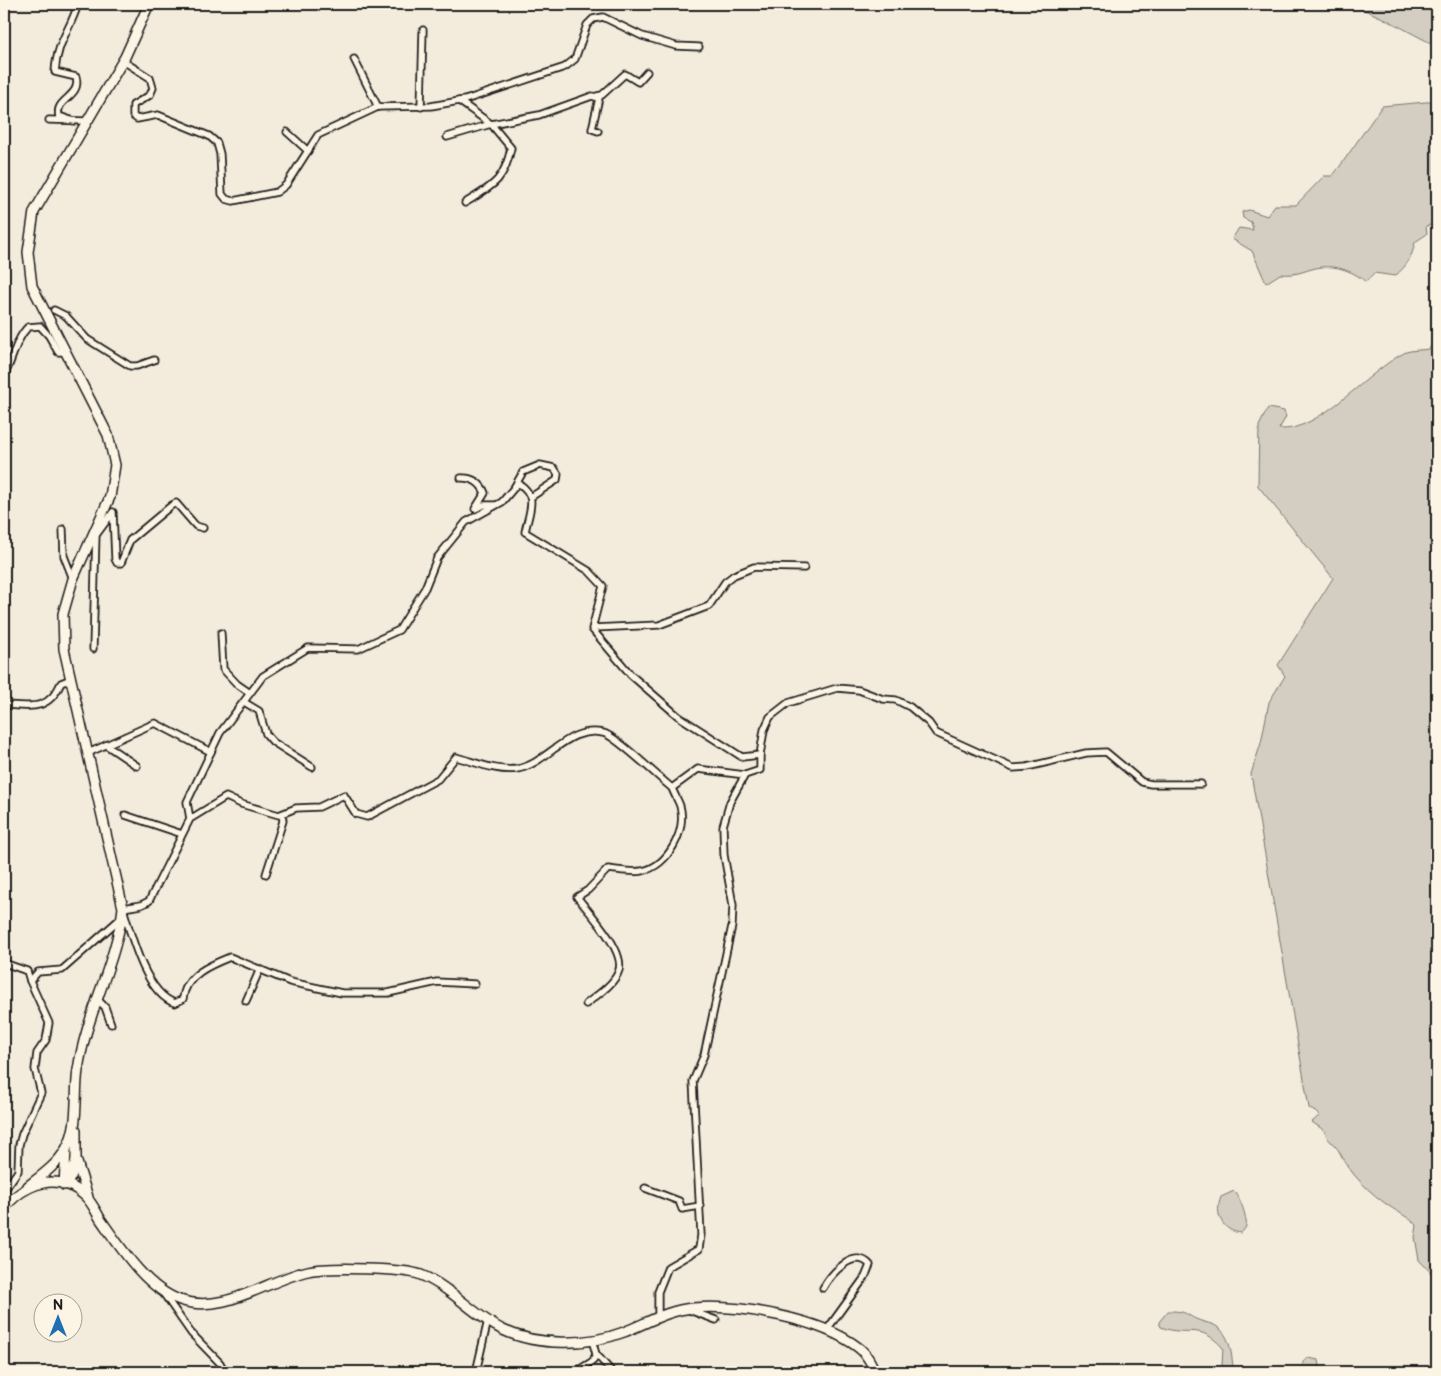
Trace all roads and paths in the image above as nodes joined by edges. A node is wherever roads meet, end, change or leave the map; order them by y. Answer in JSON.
{"nodes":[{"id":1,"x":78,"y":4,"type":"edge"},
{"id":2,"x":149,"y":4,"type":"edge"},
{"id":3,"x":423,"y":30,"type":"dead end"},
{"id":4,"x":699,"y":47,"type":"dead end"},
{"id":5,"x":354,"y":59,"type":"dead end"},
{"id":6,"x":123,"y":61,"type":"junction"},
{"id":7,"x":647,"y":72,"type":"dead end"},
{"id":8,"x":596,"y":96,"type":"junction"},
{"id":9,"x":459,"y":101,"type":"junction"},
{"id":10,"x":378,"y":107,"type":"junction"},
{"id":11,"x":421,"y":107,"type":"junction"},
{"id":12,"x":49,"y":120,"type":"dead end"},
{"id":13,"x":74,"y":121,"type":"junction"},
{"id":14,"x":87,"y":121,"type":"junction"},
{"id":15,"x":491,"y":124,"type":"junction"},
{"id":16,"x":598,"y":131,"type":"dead end"},
{"id":17,"x":287,"y":132,"type":"dead end"},
{"id":18,"x":447,"y":137,"type":"dead end"},
{"id":19,"x":308,"y":151,"type":"junction"},
{"id":20,"x":465,"y":203,"type":"dead end"},
{"id":21,"x":54,"y":310,"type":"dead end"},
{"id":22,"x":66,"y":352,"type":"junction"},
{"id":23,"x":154,"y":360,"type":"dead end"},
{"id":24,"x":4,"y":376,"type":"edge"},
{"id":25,"x":461,"y":478,"type":"dead end"},
{"id":26,"x":515,"y":487,"type":"junction"},
{"id":27,"x":531,"y":497,"type":"junction"},
{"id":28,"x":497,"y":505,"type":"junction"},
{"id":29,"x":203,"y":528,"type":"dead end"},
{"id":30,"x":63,"y":529,"type":"dead end"},
{"id":31,"x":96,"y":531,"type":"junction"},
{"id":32,"x":804,"y":568,"type":"dead end"},
{"id":33,"x":73,"y":579,"type":"junction"},
{"id":34,"x":592,"y":628,"type":"junction"},
{"id":35,"x":221,"y":633,"type":"dead end"},
{"id":36,"x":93,"y":649,"type":"dead end"},
{"id":37,"x":71,"y":679,"type":"junction"},
{"id":38,"x":250,"y":693,"type":"junction"},
{"id":39,"x":244,"y":702,"type":"junction"},
{"id":40,"x":6,"y":705,"type":"dead end"},
{"id":41,"x":106,"y":745,"type":"junction"},
{"id":42,"x":211,"y":752,"type":"junction"},
{"id":43,"x":88,"y":753,"type":"junction"},
{"id":44,"x":760,"y":755,"type":"junction"},
{"id":45,"x":137,"y":766,"type":"dead end"},
{"id":46,"x":312,"y":767,"type":"dead end"},
{"id":47,"x":744,"y":775,"type":"junction"},
{"id":48,"x":1201,"y":784,"type":"dead end"},
{"id":49,"x":672,"y":788,"type":"junction"},
{"id":50,"x":282,"y":814,"type":"junction"},
{"id":51,"x":125,"y":815,"type":"dead end"},
{"id":52,"x":190,"y":819,"type":"junction"},
{"id":53,"x":182,"y":834,"type":"junction"},
{"id":54,"x":266,"y":874,"type":"dead end"},
{"id":55,"x":123,"y":912,"type":"junction"},
{"id":56,"x":4,"y":963,"type":"edge"},
{"id":57,"x":260,"y":969,"type":"junction"},
{"id":58,"x":30,"y":981,"type":"junction"},
{"id":59,"x":475,"y":984,"type":"dead end"},
{"id":60,"x":98,"y":1000,"type":"junction"},
{"id":61,"x":246,"y":1000,"type":"dead end"},
{"id":62,"x":586,"y":1004,"type":"dead end"},
{"id":63,"x":111,"y":1024,"type":"dead end"},
{"id":64,"x":75,"y":1125,"type":"junction"},
{"id":65,"x":66,"y":1150,"type":"junction"},
{"id":66,"x":76,"y":1159,"type":"junction"},
{"id":67,"x":64,"y":1185,"type":"junction"},
{"id":68,"x":28,"y":1186,"type":"junction"},
{"id":69,"x":645,"y":1188,"type":"dead end"},
{"id":70,"x":4,"y":1191,"type":"edge"},
{"id":71,"x":89,"y":1200,"type":"junction"},
{"id":72,"x":700,"y":1206,"type":"junction"},
{"id":73,"x":4,"y":1208,"type":"edge"},
{"id":74,"x":159,"y":1287,"type":"junction"},
{"id":75,"x":823,"y":1288,"type":"dead end"},
{"id":76,"x":687,"y":1309,"type":"junction"},
{"id":77,"x":658,"y":1316,"type":"junction"},
{"id":78,"x":488,"y":1320,"type":"junction"},
{"id":79,"x":716,"y":1320,"type":"dead end"},
{"id":80,"x":826,"y":1331,"type":"junction"},
{"id":81,"x":592,"y":1340,"type":"junction"},
{"id":82,"x":596,"y":1354,"type":"junction"},
{"id":83,"x":225,"y":1372,"type":"edge"},
{"id":84,"x":476,"y":1372,"type":"edge"},
{"id":85,"x":575,"y":1372,"type":"edge"},
{"id":86,"x":612,"y":1372,"type":"edge"},
{"id":87,"x":876,"y":1372,"type":"edge"}],
"edges":[{"from":1,"to":13,"type":"street"},
{"from":2,"to":6,"type":"main road"},
{"from":3,"to":11,"type":"street"},
{"from":4,"to":9,"type":"street"},
{"from":5,"to":10,"type":"street"},
{"from":6,"to":14,"type":"main road"},
{"from":6,"to":19,"type":"street"},
{"from":7,"to":8,"type":"street"},
{"from":8,"to":15,"type":"street"},
{"from":8,"to":16,"type":"street"},
{"from":9,"to":11,"type":"street"},
{"from":9,"to":15,"type":"street"},
{"from":10,"to":11,"type":"street"},
{"from":10,"to":19,"type":"street"},
{"from":12,"to":13,"type":"street"},
{"from":13,"to":14,"type":"street"},
{"from":14,"to":22,"type":"main road"},
{"from":15,"to":18,"type":"street"},
{"from":15,"to":20,"type":"street"},
{"from":17,"to":19,"type":"street"},
{"from":21,"to":23,"type":"street"},
{"from":22,"to":24,"type":"street"},
{"from":22,"to":31,"type":"main road"},
{"from":25,"to":28,"type":"street"},
{"from":26,"to":27,"type":"street"},
{"from":26,"to":27,"type":"street"},
{"from":26,"to":28,"type":"street"},
{"from":27,"to":34,"type":"street"},
{"from":28,"to":38,"type":"street"},
{"from":29,"to":31,"type":"street"},
{"from":30,"to":33,"type":"street"},
{"from":31,"to":33,"type":"main road"},
{"from":31,"to":36,"type":"street"},
{"from":32,"to":34,"type":"street"},
{"from":33,"to":37,"type":"main road"},
{"from":34,"to":44,"type":"street"},
{"from":35,"to":38,"type":"street"},
{"from":37,"to":40,"type":"street"},
{"from":37,"to":43,"type":"main road"},
{"from":38,"to":39,"type":"street"},
{"from":39,"to":42,"type":"street"},
{"from":39,"to":46,"type":"street"},
{"from":41,"to":42,"type":"street"},
{"from":41,"to":43,"type":"street"},
{"from":41,"to":45,"type":"street"},
{"from":42,"to":52,"type":"street"},
{"from":43,"to":55,"type":"main road"},
{"from":44,"to":47,"type":"street"},
{"from":44,"to":48,"type":"street"},
{"from":47,"to":49,"type":"street"},
{"from":47,"to":72,"type":"street"},
{"from":49,"to":50,"type":"street"},
{"from":49,"to":62,"type":"street"},
{"from":50,"to":52,"type":"street"},
{"from":50,"to":54,"type":"street"},
{"from":51,"to":53,"type":"street"},
{"from":52,"to":53,"type":"street"},
{"from":53,"to":55,"type":"street"},
{"from":55,"to":57,"type":"street"},
{"from":55,"to":58,"type":"street"},
{"from":55,"to":60,"type":"main road"},
{"from":56,"to":58,"type":"street"},
{"from":57,"to":59,"type":"street"},
{"from":57,"to":61,"type":"street"},
{"from":58,"to":70,"type":"street"},
{"from":60,"to":63,"type":"street"},
{"from":60,"to":64,"type":"main road"},
{"from":64,"to":65,"type":"main road"},
{"from":64,"to":66,"type":"main road"},
{"from":65,"to":67,"type":"main road"},
{"from":65,"to":68,"type":"main road"},
{"from":66,"to":67,"type":"main road"},
{"from":66,"to":71,"type":"main road"},
{"from":67,"to":68,"type":"main road"},
{"from":67,"to":71,"type":"main road"},
{"from":68,"to":73,"type":"main road"},
{"from":69,"to":72,"type":"street"},
{"from":71,"to":74,"type":"main road"},
{"from":72,"to":77,"type":"street"},
{"from":74,"to":78,"type":"main road"},
{"from":74,"to":83,"type":"street"},
{"from":75,"to":80,"type":"street"},
{"from":76,"to":77,"type":"main road"},
{"from":76,"to":79,"type":"street"},
{"from":76,"to":80,"type":"main road"},
{"from":77,"to":81,"type":"main road"},
{"from":78,"to":81,"type":"main road"},
{"from":78,"to":84,"type":"street"},
{"from":80,"to":87,"type":"main road"},
{"from":81,"to":82,"type":"street"},
{"from":82,"to":85,"type":"street"},
{"from":82,"to":86,"type":"street"}]}
